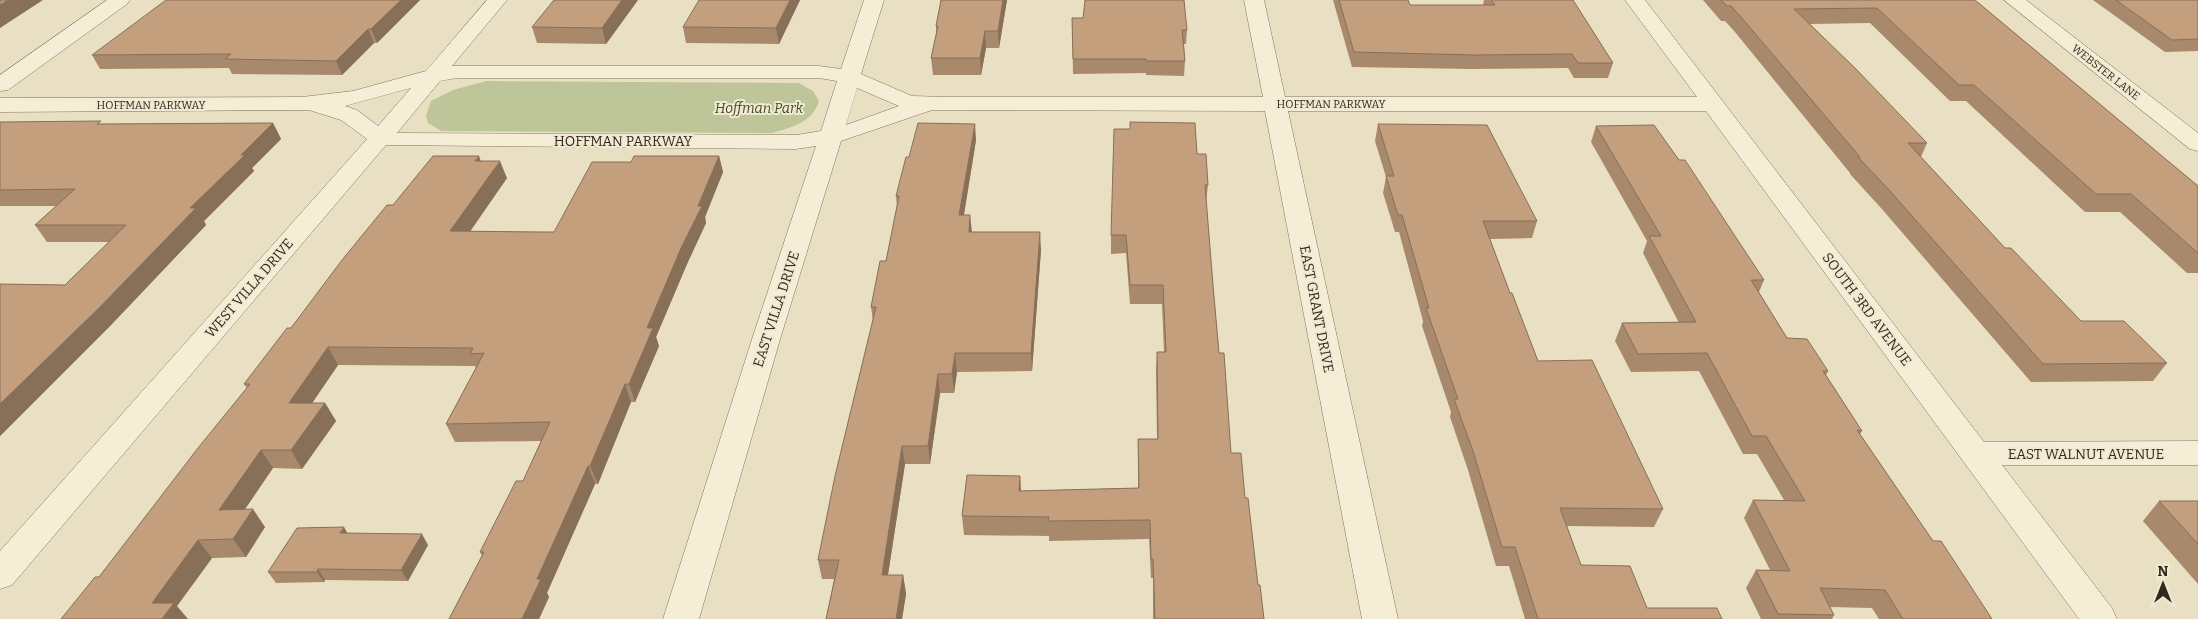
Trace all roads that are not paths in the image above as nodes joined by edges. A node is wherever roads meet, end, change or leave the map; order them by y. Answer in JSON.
{"nodes":[{"id":1,"x":120,"y":0,"type":"edge"},
{"id":2,"x":496,"y":0,"type":"edge"},
{"id":3,"x":874,"y":0,"type":"edge"},
{"id":4,"x":1254,"y":0,"type":"edge"},
{"id":5,"x":1635,"y":0,"type":"edge"},
{"id":6,"x":2014,"y":0,"type":"edge"},
{"id":7,"x":432,"y":74,"type":"junction"},
{"id":8,"x":850,"y":77,"type":"junction"},
{"id":9,"x":0,"y":85,"type":"edge"},
{"id":10,"x":302,"y":104,"type":"junction"},
{"id":11,"x":947,"y":104,"type":"junction"},
{"id":12,"x":1276,"y":104,"type":"junction"},
{"id":13,"x":1714,"y":104,"type":"junction"},
{"id":14,"x":0,"y":105,"type":"edge"},
{"id":15,"x":831,"y":136,"type":"junction"},
{"id":16,"x":380,"y":138,"type":"junction"},
{"id":17,"x":2198,"y":144,"type":"edge"},
{"id":18,"x":1974,"y":454,"type":"junction"},
{"id":19,"x":2198,"y":454,"type":"edge"},
{"id":20,"x":0,"y":575,"type":"edge"},
{"id":21,"x":681,"y":619,"type":"edge"},
{"id":22,"x":1380,"y":619,"type":"edge"},
{"id":23,"x":2099,"y":619,"type":"edge"}],
"edges":[{"from":1,"to":9,"type":"street"},
{"from":2,"to":7,"type":"street","name":"WEST VILLA DRIVE"},
{"from":3,"to":8,"type":"street","name":"EAST VILLA DRIVE"},
{"from":4,"to":12,"type":"street","name":"EAST GRANT DRIVE"},
{"from":5,"to":13,"type":"street","name":"SOUTH 3RD AVENUE"},
{"from":6,"to":17,"type":"street","name":"WEBSTER LANE"},
{"from":7,"to":8,"type":"street","name":"HOFFMAN PARKWAY"},
{"from":7,"to":10,"type":"street","name":"HOFFMAN PARKWAY"},
{"from":7,"to":16,"type":"street","name":"WEST VILLA DRIVE"},
{"from":8,"to":11,"type":"street","name":"HOFFMAN PARKWAY"},
{"from":8,"to":15,"type":"street","name":"EAST VILLA DRIVE"},
{"from":10,"to":14,"type":"street","name":"HOFFMAN PARKWAY"},
{"from":10,"to":16,"type":"street","name":"HOFFMAN PARKWAY"},
{"from":11,"to":12,"type":"street","name":"HOFFMAN PARKWAY"},
{"from":11,"to":15,"type":"street","name":"HOFFMAN PARKWAY"},
{"from":12,"to":13,"type":"street","name":"HOFFMAN PARKWAY"},
{"from":12,"to":22,"type":"street","name":"EAST GRANT DRIVE"},
{"from":13,"to":18,"type":"street","name":"SOUTH 3RD AVENUE"},
{"from":15,"to":16,"type":"street","name":"HOFFMAN PARKWAY"},
{"from":15,"to":21,"type":"street","name":"EAST VILLA DRIVE"},
{"from":16,"to":20,"type":"street","name":"WEST VILLA DRIVE"},
{"from":18,"to":19,"type":"street","name":"EAST WALNUT AVENUE"},
{"from":18,"to":23,"type":"street","name":"SOUTH 3RD AVENUE"}]}
